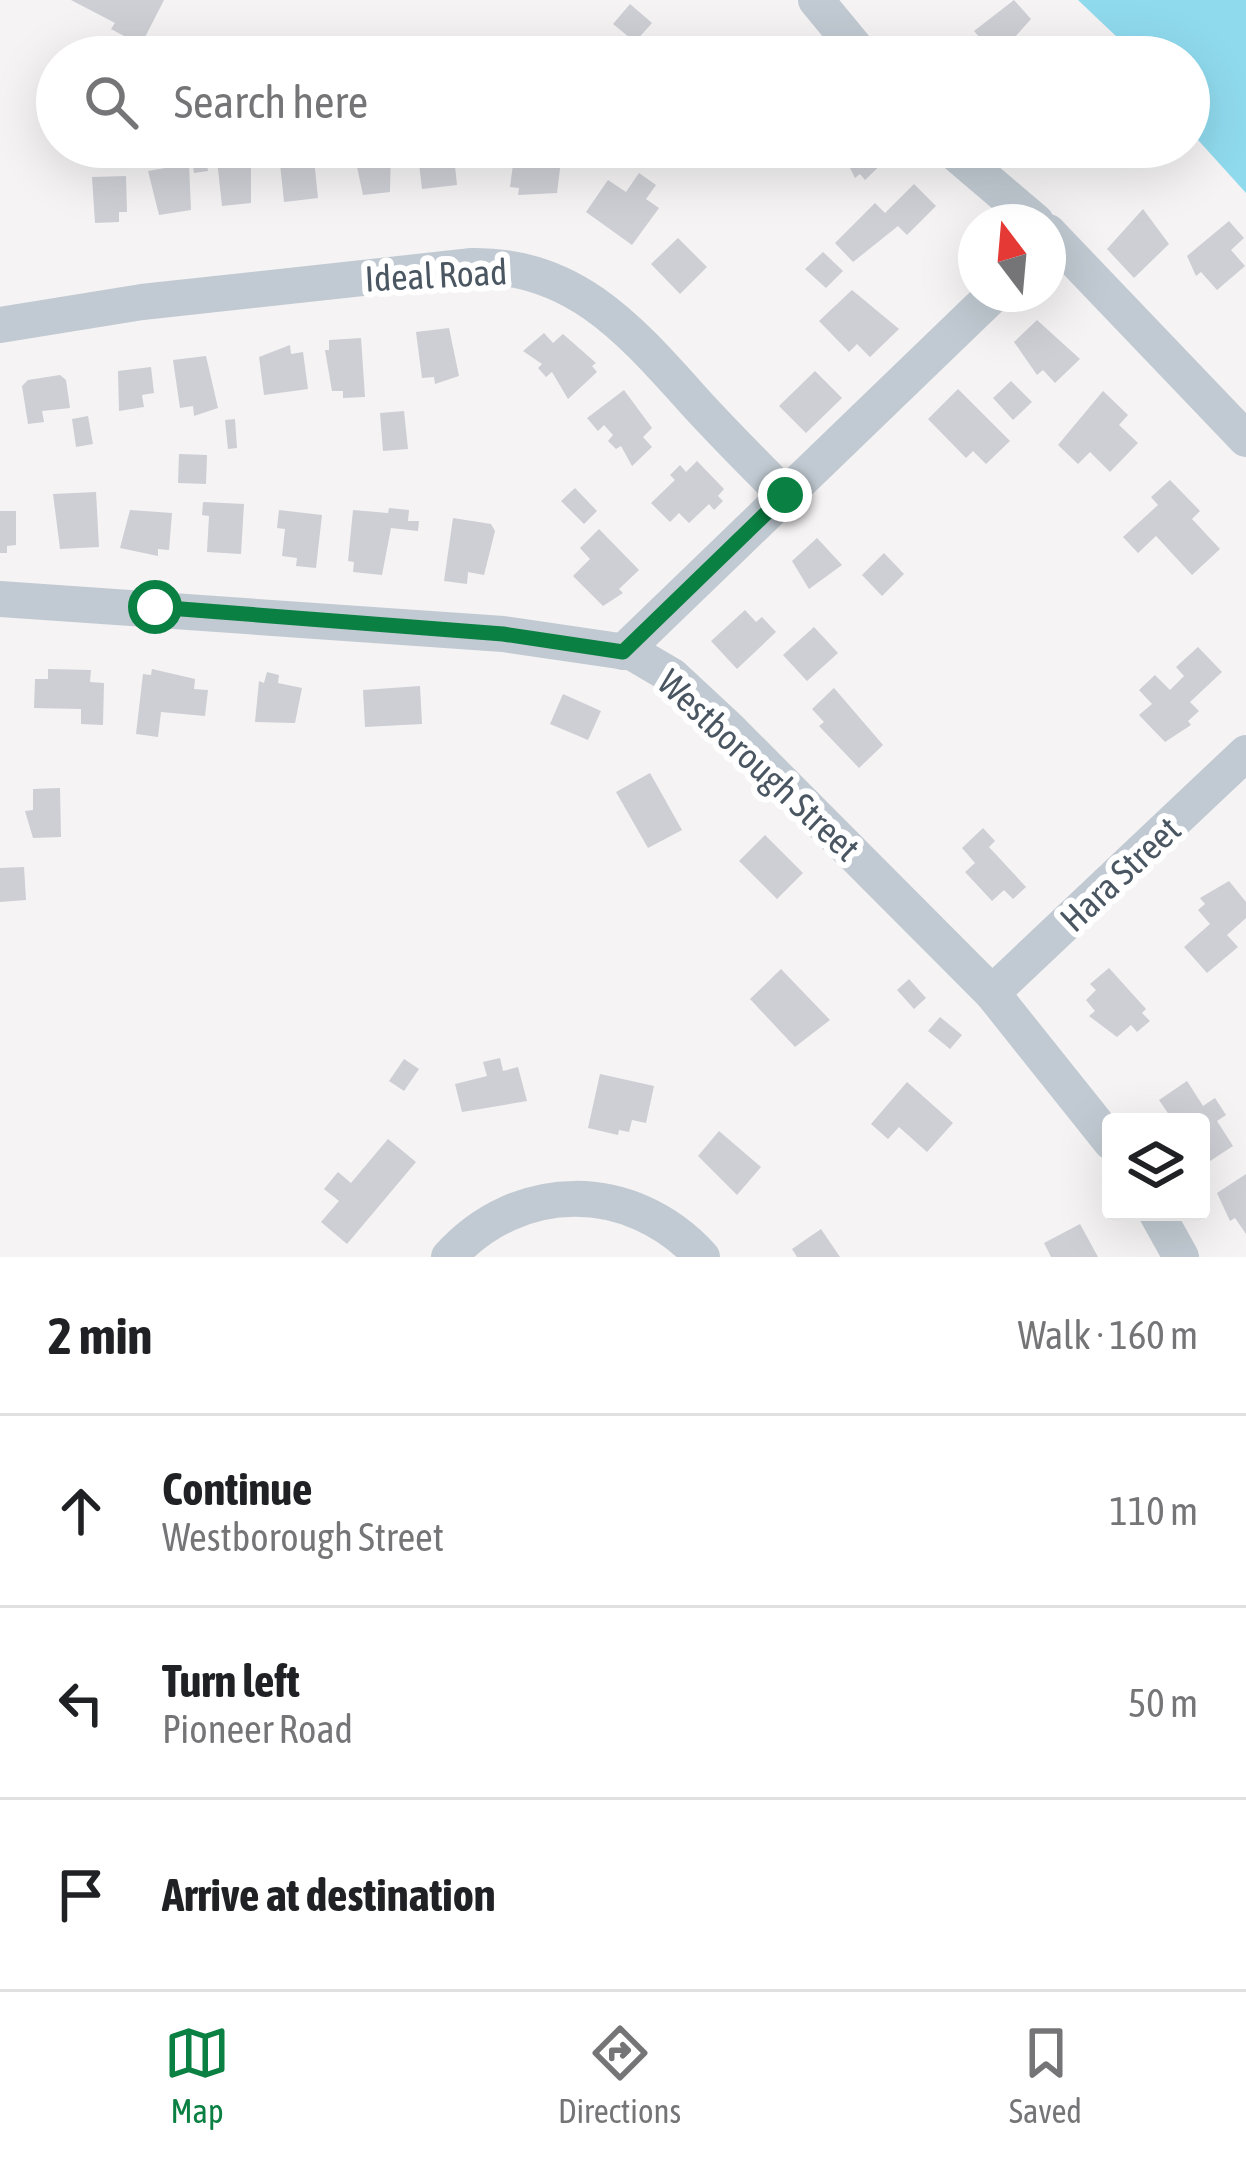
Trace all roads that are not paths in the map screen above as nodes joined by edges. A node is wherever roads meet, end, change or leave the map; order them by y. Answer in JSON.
{"nodes":[{"id":1,"x":816,"y":0,"type":"edge"},
{"id":2,"x":846,"y":36,"type":"edge"},
{"id":3,"x":972,"y":168,"type":"edge"},
{"id":4,"x":1014,"y":204,"type":"edge"},
{"id":5,"x":1066,"y":253,"type":"edge"},
{"id":6,"x":975,"y":312,"type":"edge"},
{"id":7,"x":0,"y":325,"type":"edge"},
{"id":8,"x":1246,"y":439,"type":"edge"},
{"id":9,"x":785,"y":495,"type":"junction"},
{"id":10,"x":0,"y":599,"type":"edge"},
{"id":11,"x":623,"y":652,"type":"junction"},
{"id":12,"x":1246,"y":753,"type":"edge"},
{"id":13,"x":992,"y":993,"type":"junction"},
{"id":14,"x":1102,"y":1131,"type":"edge"},
{"id":15,"x":1161,"y":1221,"type":"edge"},
{"id":16,"x":449,"y":1257,"type":"edge"},
{"id":17,"x":701,"y":1257,"type":"edge"},
{"id":18,"x":1181,"y":1257,"type":"edge"}],
"edges":[{"from":1,"to":2,"type":"street"},
{"from":3,"to":4,"type":"street"},
{"from":5,"to":8,"type":"street"},
{"from":6,"to":9,"type":"street"},
{"from":7,"to":9,"type":"street","name":"Ideal Road"},
{"from":9,"to":11,"type":"street"},
{"from":10,"to":11,"type":"street","name":"Westborough Street"},
{"from":11,"to":13,"type":"street","name":"Westborough Street"},
{"from":12,"to":13,"type":"street","name":"Hara Street"},
{"from":13,"to":14,"type":"street","name":"Westborough Street"},
{"from":15,"to":18,"type":"street"},
{"from":16,"to":17,"type":"street"}]}
